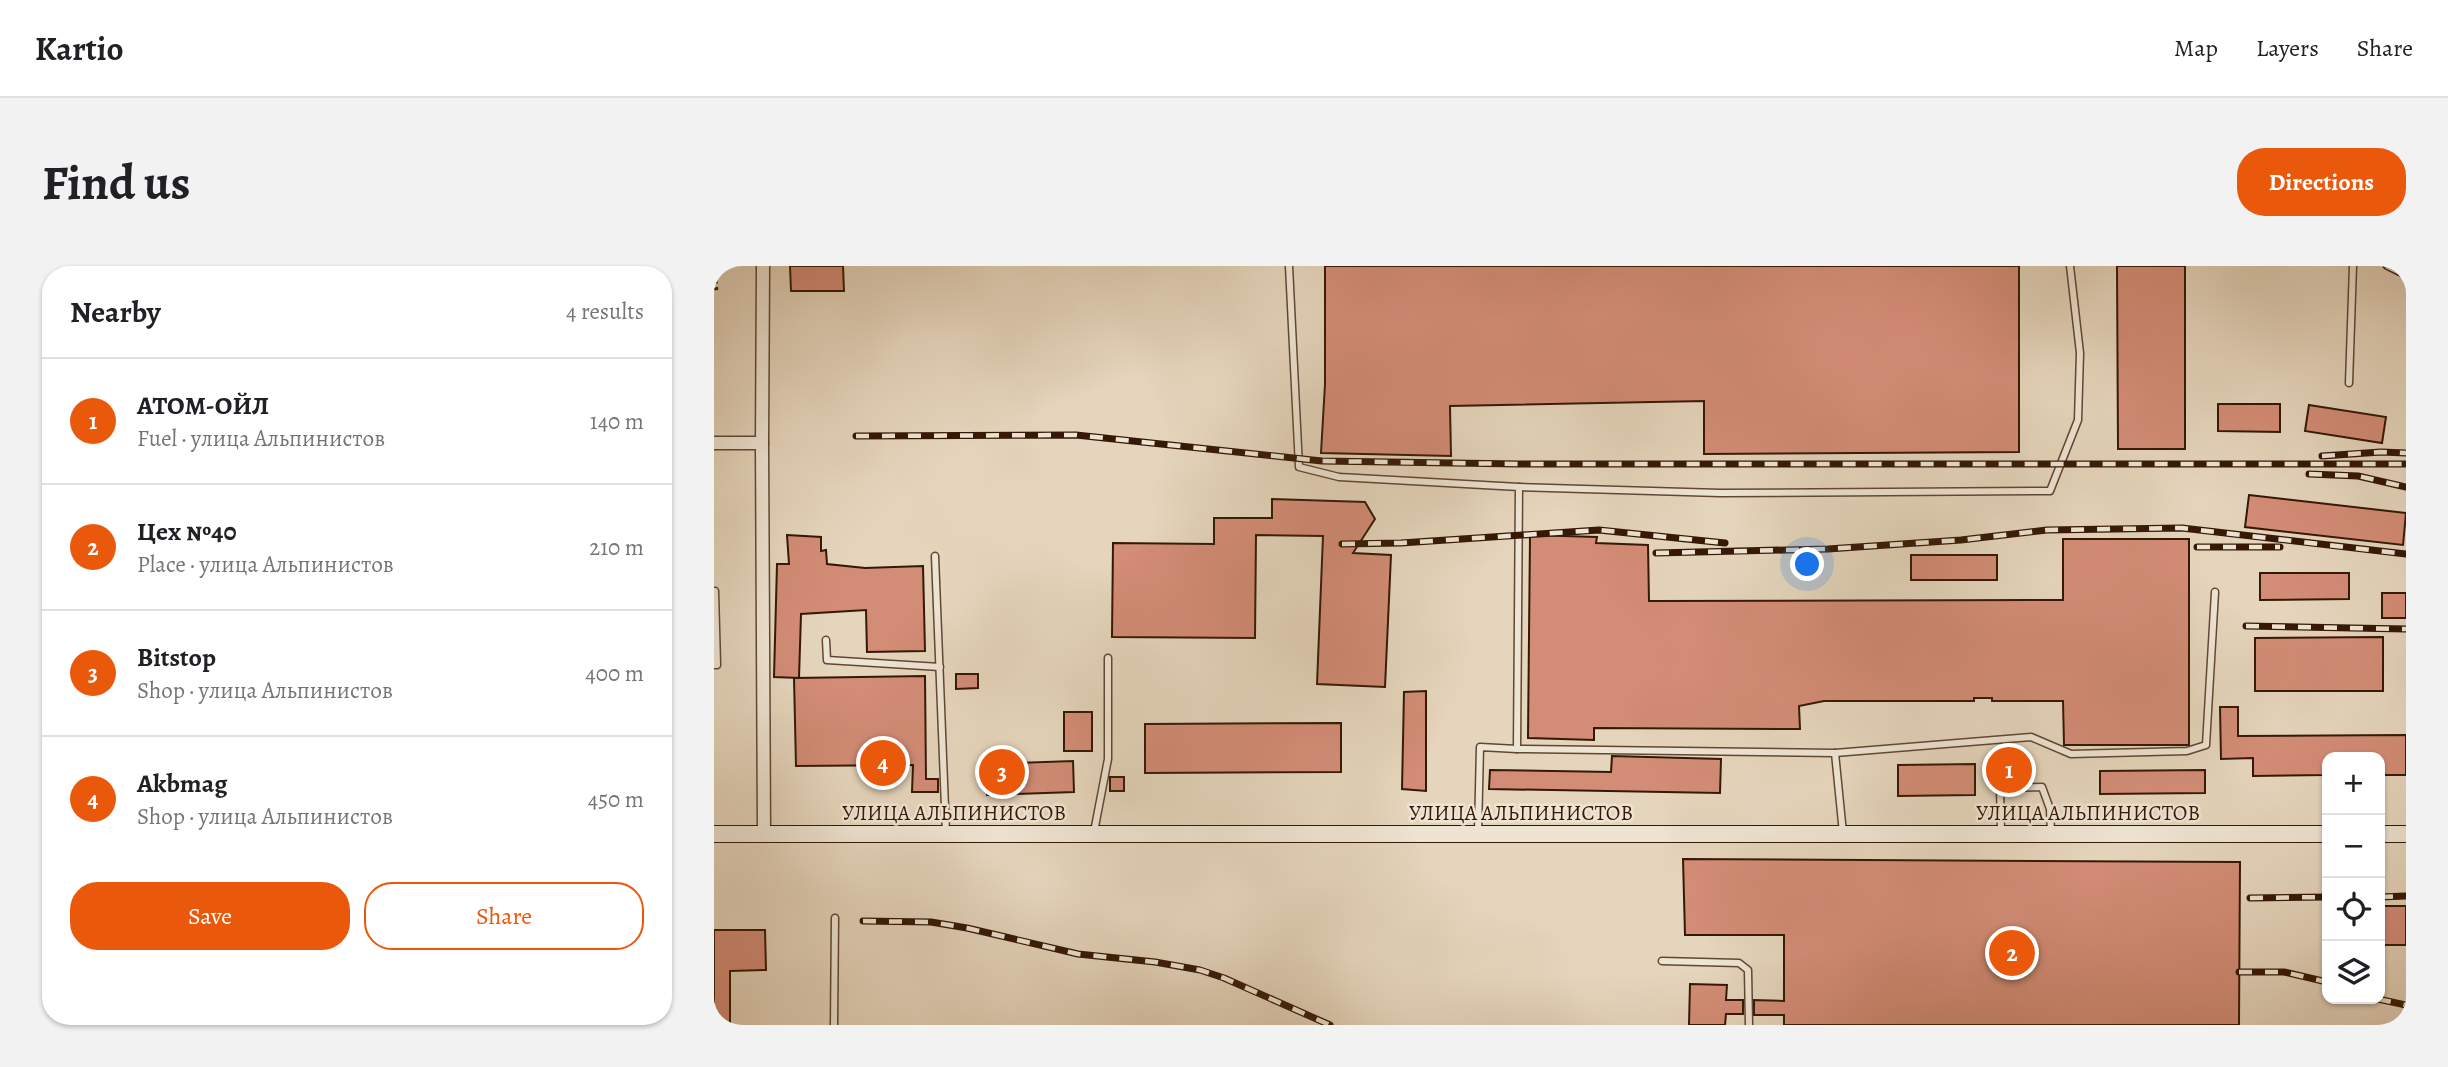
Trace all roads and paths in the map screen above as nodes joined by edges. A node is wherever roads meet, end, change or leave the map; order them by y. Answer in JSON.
{"nodes":[{"id":1,"x":715,"y":266,"type":"edge"},
{"id":2,"x":763,"y":266,"type":"edge"},
{"id":3,"x":1289,"y":266,"type":"edge"},
{"id":4,"x":2070,"y":266,"type":"edge"},
{"id":5,"x":2353,"y":266,"type":"edge"},
{"id":6,"x":714,"y":289,"type":"edge"},
{"id":7,"x":2349,"y":383,"type":"dead end"},
{"id":8,"x":714,"y":443,"type":"edge"},
{"id":9,"x":761,"y":443,"type":"junction"},
{"id":10,"x":1520,"y":487,"type":"junction"},
{"id":11,"x":935,"y":556,"type":"dead end"},
{"id":12,"x":715,"y":591,"type":"edge"},
{"id":13,"x":2215,"y":592,"type":"dead end"},
{"id":14,"x":826,"y":640,"type":"dead end"},
{"id":15,"x":1108,"y":658,"type":"dead end"},
{"id":16,"x":714,"y":665,"type":"edge"},
{"id":17,"x":940,"y":667,"type":"junction"},
{"id":18,"x":1517,"y":749,"type":"junction"},
{"id":19,"x":1835,"y":753,"type":"junction"},
{"id":20,"x":714,"y":834,"type":"edge"},
{"id":21,"x":764,"y":834,"type":"junction"},
{"id":22,"x":946,"y":834,"type":"junction"},
{"id":23,"x":1094,"y":834,"type":"junction"},
{"id":24,"x":1478,"y":834,"type":"junction"},
{"id":25,"x":1843,"y":834,"type":"junction"},
{"id":26,"x":2001,"y":834,"type":"junction"},
{"id":27,"x":2051,"y":834,"type":"junction"},
{"id":28,"x":2322,"y":834,"type":"edge"},
{"id":29,"x":2385,"y":834,"type":"edge"},
{"id":30,"x":2406,"y":834,"type":"edge"},
{"id":31,"x":835,"y":918,"type":"dead end"},
{"id":32,"x":1662,"y":961,"type":"dead end"},
{"id":33,"x":834,"y":1025,"type":"edge"},
{"id":34,"x":1749,"y":1025,"type":"edge"}],
"edges":[{"from":1,"to":6,"type":"path"},
{"from":2,"to":9,"type":"street"},
{"from":3,"to":10,"type":"lane"},
{"from":4,"to":10,"type":"lane"},
{"from":5,"to":7,"type":"lane"},
{"from":8,"to":9,"type":"street"},
{"from":9,"to":21,"type":"street"},
{"from":10,"to":18,"type":"lane"},
{"from":11,"to":17,"type":"lane"},
{"from":12,"to":16,"type":"lane"},
{"from":13,"to":19,"type":"lane"},
{"from":14,"to":17,"type":"lane"},
{"from":15,"to":23,"type":"lane"},
{"from":17,"to":22,"type":"lane"},
{"from":18,"to":19,"type":"lane"},
{"from":18,"to":24,"type":"lane"},
{"from":19,"to":25,"type":"lane"},
{"from":20,"to":21,"type":"main road","name":"УЛИЦА АЛЬПИНИСТОВ"},
{"from":21,"to":22,"type":"main road","name":"УЛИЦА АЛЬПИНИСТОВ"},
{"from":22,"to":23,"type":"main road","name":"УЛИЦА АЛЬПИНИСТОВ"},
{"from":23,"to":24,"type":"main road","name":"УЛИЦА АЛЬПИНИСТОВ"},
{"from":24,"to":25,"type":"main road","name":"УЛИЦА АЛЬПИНИСТОВ"},
{"from":25,"to":26,"type":"main road","name":"УЛИЦА АЛЬПИНИСТОВ"},
{"from":26,"to":27,"type":"main road","name":"УЛИЦА АЛЬПИНИСТОВ"},
{"from":26,"to":27,"type":"lane"},
{"from":27,"to":28,"type":"main road","name":"УЛИЦА АЛЬПИНИСТОВ"},
{"from":29,"to":30,"type":"main road"},
{"from":31,"to":33,"type":"lane"},
{"from":32,"to":34,"type":"lane"}]}
